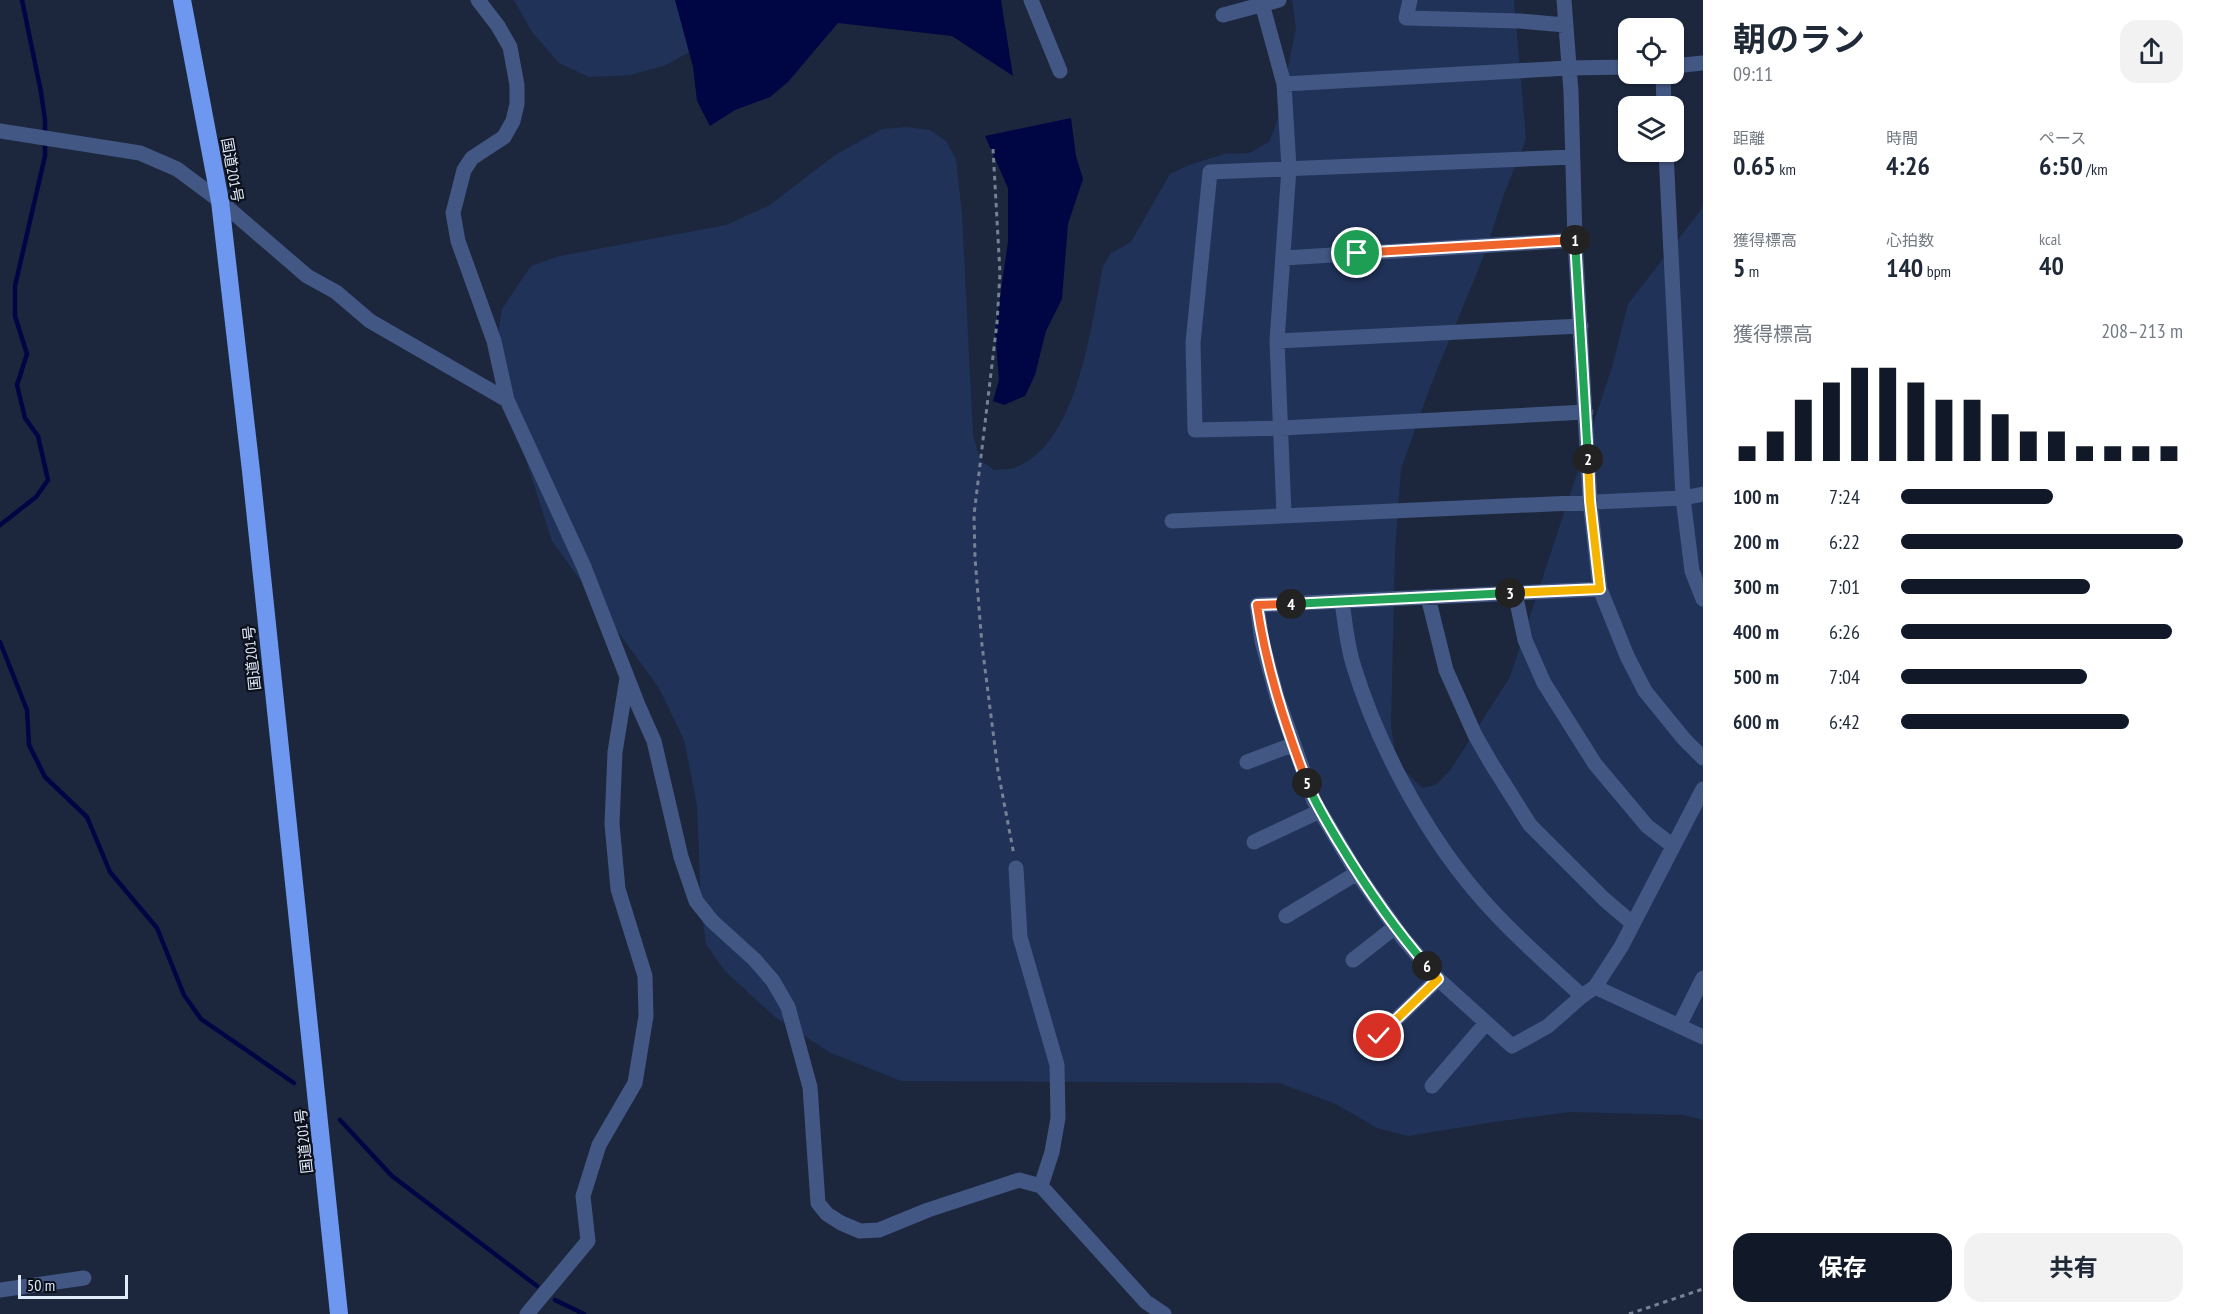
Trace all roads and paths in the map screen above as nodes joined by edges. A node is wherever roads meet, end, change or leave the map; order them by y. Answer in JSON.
{"nodes":[{"id":1,"x":182,"y":0,"type":"edge"},
{"id":2,"x":478,"y":0,"type":"edge"},
{"id":3,"x":1031,"y":0,"type":"edge"},
{"id":4,"x":1279,"y":0,"type":"edge"},
{"id":5,"x":1410,"y":0,"type":"edge"},
{"id":6,"x":1564,"y":0,"type":"edge"},
{"id":7,"x":1261,"y":2,"type":"edge"},
{"id":8,"x":1223,"y":15,"type":"dead end"},
{"id":9,"x":1565,"y":25,"type":"junction"},
{"id":10,"x":1703,"y":63,"type":"edge"},
{"id":11,"x":1684,"y":65,"type":"edge"},
{"id":12,"x":1569,"y":68,"type":"junction"},
{"id":13,"x":1618,"y":68,"type":"edge"},
{"id":14,"x":1059,"y":71,"type":"dead end"},
{"id":15,"x":1284,"y":84,"type":"junction"},
{"id":16,"x":0,"y":131,"type":"edge"},
{"id":17,"x":993,"y":148,"type":"dead end"},
{"id":18,"x":1572,"y":157,"type":"junction"},
{"id":19,"x":1666,"y":162,"type":"edge"},
{"id":20,"x":1289,"y":168,"type":"junction"},
{"id":21,"x":220,"y":201,"type":"junction"},
{"id":22,"x":1575,"y":240,"type":"junction"},
{"id":23,"x":1284,"y":258,"type":"junction"},
{"id":24,"x":1581,"y":326,"type":"junction"},
{"id":25,"x":1277,"y":341,"type":"junction"},
{"id":26,"x":507,"y":400,"type":"junction"},
{"id":27,"x":1586,"y":412,"type":"junction"},
{"id":28,"x":1282,"y":428,"type":"junction"},
{"id":29,"x":1703,"y":494,"type":"edge"},
{"id":30,"x":1683,"y":498,"type":"junction"},
{"id":31,"x":1590,"y":501,"type":"junction"},
{"id":32,"x":1284,"y":515,"type":"junction"},
{"id":33,"x":1172,"y":521,"type":"dead end"},
{"id":34,"x":1600,"y":589,"type":"junction"},
{"id":35,"x":1515,"y":593,"type":"junction"},
{"id":36,"x":1428,"y":597,"type":"junction"},
{"id":37,"x":1703,"y":599,"type":"edge"},
{"id":38,"x":1342,"y":602,"type":"junction"},
{"id":39,"x":627,"y":678,"type":"junction"},
{"id":40,"x":1292,"y":745,"type":"junction"},
{"id":41,"x":1703,"y":758,"type":"edge"},
{"id":42,"x":1246,"y":762,"type":"dead end"},
{"id":43,"x":1703,"y":789,"type":"edge"},
{"id":44,"x":1320,"y":811,"type":"junction"},
{"id":45,"x":1254,"y":842,"type":"dead end"},
{"id":46,"x":1673,"y":846,"type":"junction"},
{"id":47,"x":1016,"y":868,"type":"joint"},
{"id":48,"x":1357,"y":873,"type":"junction"},
{"id":49,"x":1286,"y":916,"type":"dead end"},
{"id":50,"x":1632,"y":923,"type":"junction"},
{"id":51,"x":1395,"y":927,"type":"junction"},
{"id":52,"x":1353,"y":960,"type":"dead end"},
{"id":53,"x":1703,"y":978,"type":"edge"},
{"id":54,"x":1438,"y":979,"type":"junction"},
{"id":55,"x":1595,"y":987,"type":"junction"},
{"id":56,"x":1582,"y":996,"type":"junction"},
{"id":57,"x":1486,"y":1023,"type":"junction"},
{"id":58,"x":1679,"y":1026,"type":"junction"},
{"id":59,"x":1379,"y":1036,"type":"dead end"},
{"id":60,"x":1703,"y":1037,"type":"edge"},
{"id":61,"x":1432,"y":1086,"type":"dead end"},
{"id":62,"x":1041,"y":1186,"type":"junction"},
{"id":63,"x":84,"y":1278,"type":"dead end"},
{"id":64,"x":1703,"y":1289,"type":"edge"},
{"id":65,"x":0,"y":1290,"type":"edge"},
{"id":66,"x":339,"y":1314,"type":"edge"},
{"id":67,"x":527,"y":1314,"type":"edge"},
{"id":68,"x":1164,"y":1314,"type":"edge"},
{"id":69,"x":1629,"y":1314,"type":"edge"}],
"edges":[{"from":1,"to":21,"type":"highway","name":"国道201号"},
{"from":2,"to":26,"type":"street"},
{"from":3,"to":14,"type":"street"},
{"from":4,"to":7,"type":"street"},
{"from":5,"to":9,"type":"street"},
{"from":6,"to":9,"type":"street"},
{"from":7,"to":8,"type":"street"},
{"from":7,"to":15,"type":"street"},
{"from":9,"to":12,"type":"street"},
{"from":10,"to":11,"type":"street"},
{"from":12,"to":13,"type":"street"},
{"from":12,"to":15,"type":"street"},
{"from":12,"to":18,"type":"street"},
{"from":15,"to":20,"type":"street"},
{"from":16,"to":21,"type":"street"},
{"from":17,"to":47,"type":"path"},
{"from":18,"to":20,"type":"street"},
{"from":18,"to":22,"type":"street"},
{"from":19,"to":30,"type":"street"},
{"from":20,"to":23,"type":"street"},
{"from":20,"to":28,"type":"street"},
{"from":21,"to":26,"type":"street"},
{"from":21,"to":66,"type":"highway","name":"国道201号"},
{"from":22,"to":23,"type":"street"},
{"from":22,"to":24,"type":"street"},
{"from":23,"to":25,"type":"street"},
{"from":24,"to":25,"type":"street"},
{"from":24,"to":27,"type":"street"},
{"from":25,"to":28,"type":"street"},
{"from":26,"to":39,"type":"street"},
{"from":27,"to":28,"type":"street"},
{"from":27,"to":31,"type":"street"},
{"from":28,"to":32,"type":"street"},
{"from":29,"to":30,"type":"street"},
{"from":30,"to":31,"type":"street"},
{"from":30,"to":37,"type":"street"},
{"from":31,"to":32,"type":"street"},
{"from":31,"to":34,"type":"street"},
{"from":32,"to":33,"type":"street"},
{"from":34,"to":35,"type":"street"},
{"from":34,"to":41,"type":"street"},
{"from":35,"to":36,"type":"street"},
{"from":35,"to":46,"type":"street"},
{"from":36,"to":38,"type":"street"},
{"from":36,"to":50,"type":"street"},
{"from":38,"to":40,"type":"street"},
{"from":38,"to":56,"type":"street"},
{"from":39,"to":62,"type":"street"},
{"from":39,"to":67,"type":"street"},
{"from":40,"to":42,"type":"street"},
{"from":40,"to":44,"type":"street"},
{"from":43,"to":46,"type":"street"},
{"from":44,"to":45,"type":"street"},
{"from":44,"to":48,"type":"street"},
{"from":46,"to":50,"type":"street"},
{"from":47,"to":62,"type":"street"},
{"from":48,"to":49,"type":"street"},
{"from":48,"to":51,"type":"street"},
{"from":50,"to":55,"type":"street"},
{"from":51,"to":52,"type":"street"},
{"from":51,"to":54,"type":"street"},
{"from":53,"to":58,"type":"street"},
{"from":54,"to":57,"type":"street"},
{"from":54,"to":59,"type":"street"},
{"from":55,"to":56,"type":"street"},
{"from":55,"to":58,"type":"street"},
{"from":56,"to":57,"type":"street"},
{"from":57,"to":61,"type":"street"},
{"from":58,"to":60,"type":"street"},
{"from":62,"to":68,"type":"street"},
{"from":63,"to":65,"type":"street"},
{"from":64,"to":69,"type":"path"}]}
